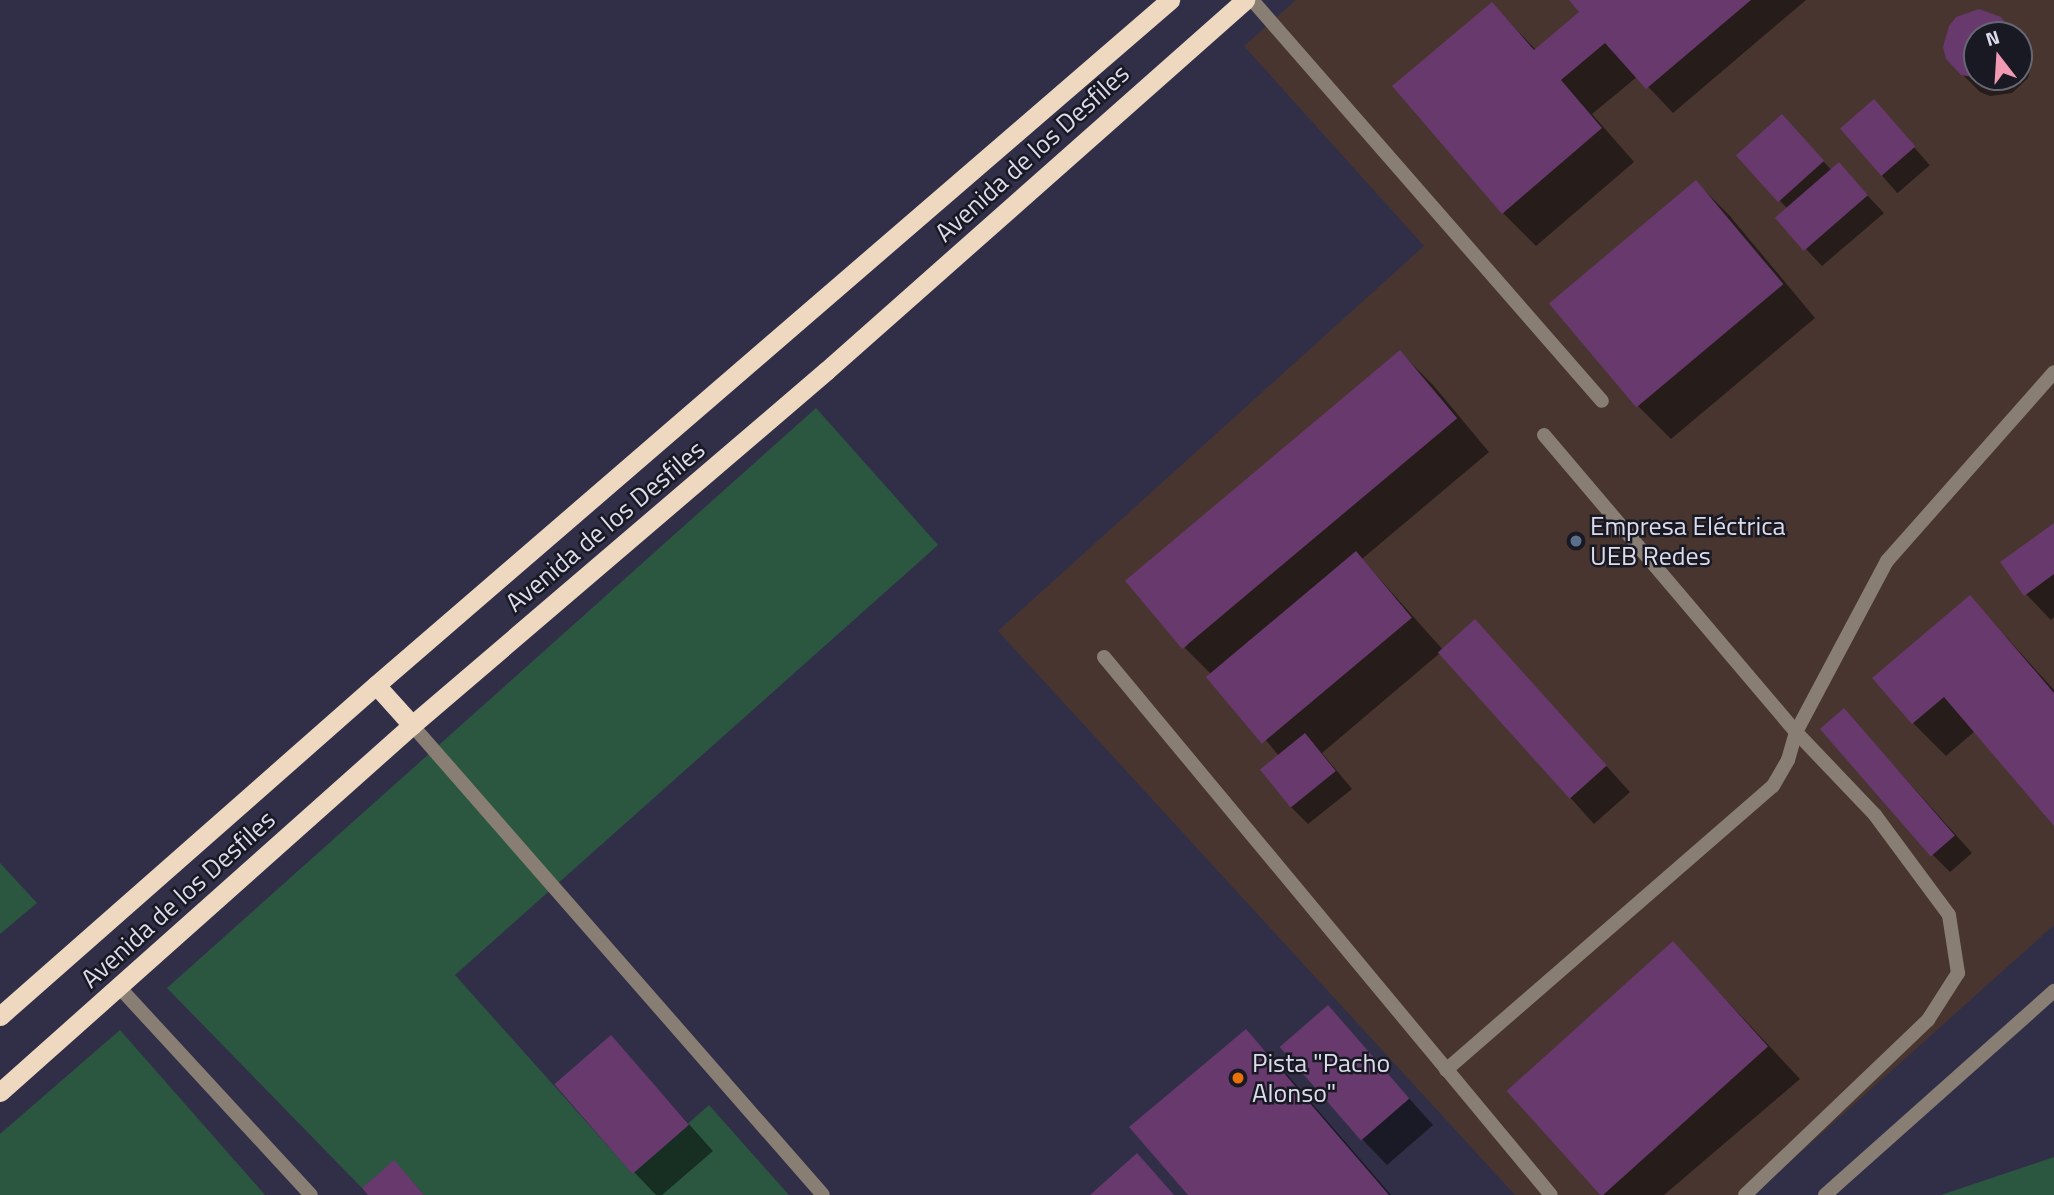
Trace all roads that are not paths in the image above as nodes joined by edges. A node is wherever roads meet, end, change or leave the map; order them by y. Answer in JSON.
{"nodes":[{"id":1,"x":1170,"y":0,"type":"edge"},
{"id":2,"x":1245,"y":0,"type":"edge"},
{"id":3,"x":1252,"y":0,"type":"edge"},
{"id":4,"x":2054,"y":372,"type":"edge"},
{"id":5,"x":1602,"y":401,"type":"dead end"},
{"id":6,"x":1544,"y":435,"type":"dead end"},
{"id":7,"x":1104,"y":657,"type":"dead end"},
{"id":8,"x":376,"y":685,"type":"junction"},
{"id":9,"x":412,"y":725,"type":"junction"},
{"id":10,"x":1796,"y":732,"type":"junction"},
{"id":11,"x":119,"y":987,"type":"junction"},
{"id":12,"x":2054,"y":991,"type":"edge"},
{"id":13,"x":0,"y":1016,"type":"edge"},
{"id":14,"x":1446,"y":1070,"type":"junction"},
{"id":15,"x":0,"y":1092,"type":"edge"},
{"id":16,"x":312,"y":1195,"type":"edge"},
{"id":17,"x":822,"y":1195,"type":"edge"},
{"id":18,"x":1551,"y":1195,"type":"edge"},
{"id":19,"x":1745,"y":1195,"type":"edge"},
{"id":20,"x":1825,"y":1195,"type":"edge"}],
"edges":[{"from":1,"to":8,"type":"highway","name":"Avenida de los Desfiles"},
{"from":2,"to":9,"type":"highway","name":"Avenida de los Desfiles"},
{"from":3,"to":5,"type":"street"},
{"from":4,"to":10,"type":"street"},
{"from":6,"to":10,"type":"street"},
{"from":7,"to":14,"type":"street"},
{"from":8,"to":9,"type":"highway"},
{"from":8,"to":13,"type":"highway","name":"Avenida de los Desfiles"},
{"from":9,"to":11,"type":"highway","name":"Avenida de los Desfiles"},
{"from":9,"to":17,"type":"street"},
{"from":10,"to":14,"type":"street"},
{"from":10,"to":19,"type":"street"},
{"from":11,"to":15,"type":"highway","name":"Avenida de los Desfiles"},
{"from":11,"to":16,"type":"street"},
{"from":12,"to":20,"type":"street"},
{"from":14,"to":18,"type":"street"}]}
